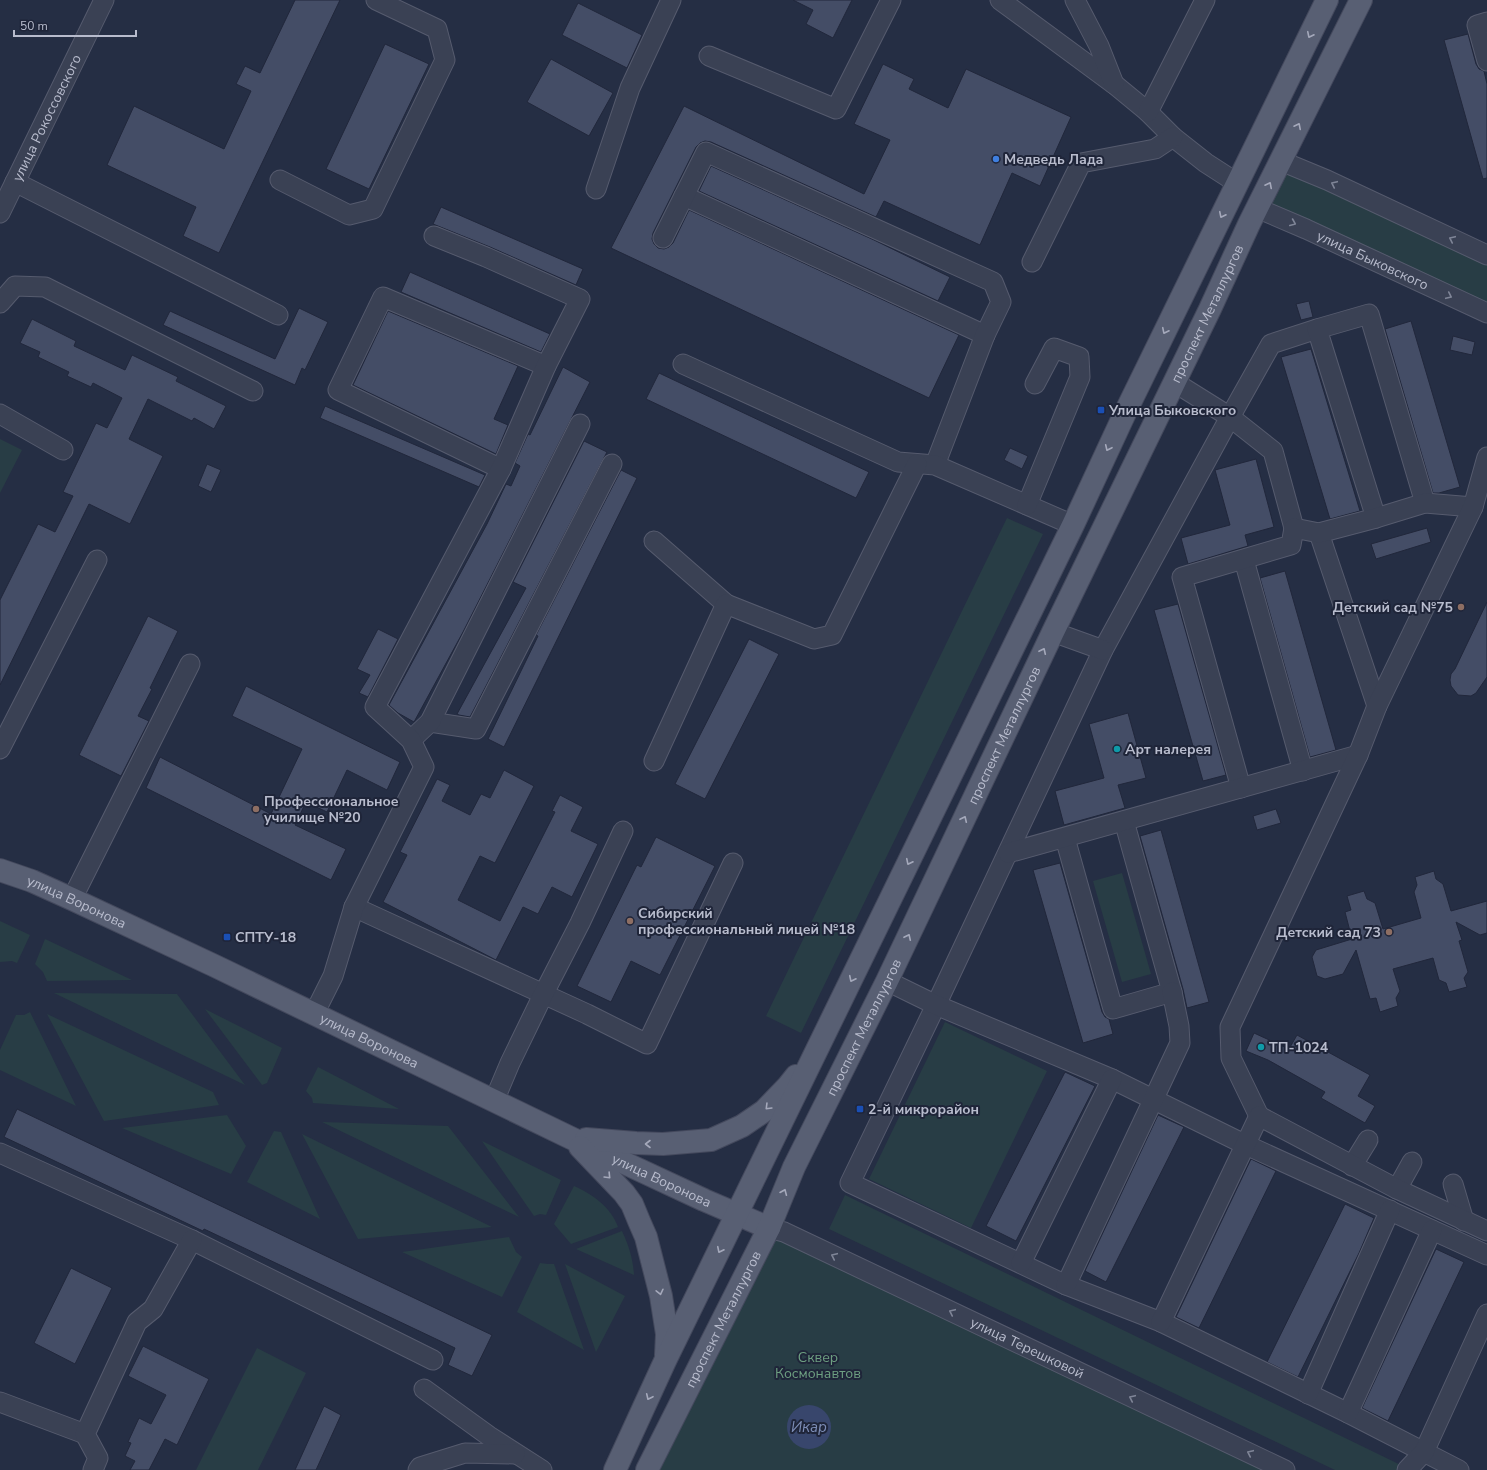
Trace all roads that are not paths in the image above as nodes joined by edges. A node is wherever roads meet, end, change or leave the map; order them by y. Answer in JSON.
{"nodes":[{"id":1,"x":104,"y":0,"type":"edge"},
{"id":2,"x":376,"y":0,"type":"edge"},
{"id":3,"x":671,"y":0,"type":"edge"},
{"id":4,"x":891,"y":0,"type":"edge"},
{"id":5,"x":1000,"y":0,"type":"edge"},
{"id":6,"x":1075,"y":0,"type":"edge"},
{"id":7,"x":1205,"y":0,"type":"edge"},
{"id":8,"x":1327,"y":0,"type":"edge"},
{"id":9,"x":1361,"y":0,"type":"edge"},
{"id":10,"x":1487,"y":22,"type":"edge"},
{"id":11,"x":709,"y":56,"type":"dead end"},
{"id":12,"x":1487,"y":61,"type":"edge"},
{"id":13,"x":1114,"y":84,"type":"junction"},
{"id":14,"x":1148,"y":112,"type":"junction"},
{"id":15,"x":1173,"y":137,"type":"junction"},
{"id":16,"x":1254,"y":149,"type":"junction"},
{"id":17,"x":1281,"y":161,"type":"junction"},
{"id":18,"x":280,"y":180,"type":"dead end"},
{"id":19,"x":15,"y":182,"type":"junction"},
{"id":20,"x":596,"y":189,"type":"dead end"},
{"id":21,"x":1234,"y":189,"type":"junction"},
{"id":22,"x":684,"y":196,"type":"junction"},
{"id":23,"x":1257,"y":208,"type":"junction"},
{"id":24,"x":0,"y":213,"type":"edge"},
{"id":25,"x":434,"y":236,"type":"dead end"},
{"id":26,"x":663,"y":238,"type":"dead end"},
{"id":27,"x":1487,"y":255,"type":"edge"},
{"id":28,"x":1032,"y":262,"type":"dead end"},
{"id":29,"x":0,"y":303,"type":"edge"},
{"id":30,"x":1487,"y":313,"type":"edge"},
{"id":31,"x":278,"y":315,"type":"dead end"},
{"id":32,"x":1317,"y":329,"type":"junction"},
{"id":33,"x":985,"y":335,"type":"junction"},
{"id":34,"x":683,"y":364,"type":"dead end"},
{"id":35,"x":546,"y":366,"type":"junction"},
{"id":36,"x":1174,"y":382,"type":"junction"},
{"id":37,"x":1036,"y":384,"type":"dead end"},
{"id":38,"x":253,"y":391,"type":"dead end"},
{"id":39,"x":0,"y":414,"type":"edge"},
{"id":40,"x":1230,"y":417,"type":"junction"},
{"id":41,"x":580,"y":424,"type":"dead end"},
{"id":42,"x":63,"y":450,"type":"dead end"},
{"id":43,"x":1487,"y":457,"type":"edge"},
{"id":44,"x":612,"y":464,"type":"dead end"},
{"id":45,"x":926,"y":464,"type":"junction"},
{"id":46,"x":501,"y":468,"type":"junction"},
{"id":47,"x":1425,"y":503,"type":"junction"},
{"id":48,"x":1027,"y":504,"type":"junction"},
{"id":49,"x":1473,"y":507,"type":"junction"},
{"id":50,"x":1376,"y":518,"type":"junction"},
{"id":51,"x":1073,"y":525,"type":"junction"},
{"id":52,"x":1294,"y":528,"type":"junction"},
{"id":53,"x":1319,"y":533,"type":"junction"},
{"id":54,"x":654,"y":541,"type":"dead end"},
{"id":55,"x":97,"y":560,"type":"dead end"},
{"id":56,"x":1244,"y":560,"type":"junction"},
{"id":57,"x":726,"y":604,"type":"junction"},
{"id":58,"x":1053,"y":632,"type":"junction"},
{"id":59,"x":1103,"y":650,"type":"junction"},
{"id":60,"x":190,"y":664,"type":"dead end"},
{"id":61,"x":1377,"y":706,"type":"junction"},
{"id":62,"x":430,"y":722,"type":"junction"},
{"id":63,"x":411,"y":740,"type":"junction"},
{"id":64,"x":0,"y":749,"type":"edge"},
{"id":65,"x":1358,"y":755,"type":"junction"},
{"id":66,"x":654,"y":761,"type":"dead end"},
{"id":67,"x":1303,"y":771,"type":"junction"},
{"id":68,"x":1241,"y":788,"type":"junction"},
{"id":69,"x":1124,"y":821,"type":"junction"},
{"id":70,"x":623,"y":831,"type":"dead end"},
{"id":71,"x":1065,"y":838,"type":"junction"},
{"id":72,"x":1008,"y":853,"type":"junction"},
{"id":73,"x":732,"y":863,"type":"dead end"},
{"id":74,"x":0,"y":870,"type":"edge"},
{"id":75,"x":72,"y":899,"type":"junction"},
{"id":76,"x":354,"y":907,"type":"junction"},
{"id":77,"x":887,"y":981,"type":"junction"},
{"id":78,"x":1172,"y":992,"type":"junction"},
{"id":79,"x":543,"y":995,"type":"junction"},
{"id":80,"x":936,"y":1005,"type":"junction"},
{"id":81,"x":314,"y":1014,"type":"junction"},
{"id":82,"x":820,"y":1044,"type":"junction"},
{"id":83,"x":1112,"y":1079,"type":"junction"},
{"id":84,"x":1154,"y":1099,"type":"junction"},
{"id":85,"x":494,"y":1101,"type":"junction"},
{"id":86,"x":1259,"y":1116,"type":"junction"},
{"id":87,"x":571,"y":1138,"type":"junction"},
{"id":88,"x":1368,"y":1140,"type":"dead end"},
{"id":89,"x":1244,"y":1144,"type":"junction"},
{"id":90,"x":0,"y":1153,"type":"edge"},
{"id":91,"x":1412,"y":1162,"type":"dead end"},
{"id":92,"x":1352,"y":1166,"type":"junction"},
{"id":93,"x":1453,"y":1184,"type":"dead end"},
{"id":94,"x":1397,"y":1189,"type":"junction"},
{"id":95,"x":1390,"y":1210,"type":"junction"},
{"id":96,"x":738,"y":1215,"type":"junction"},
{"id":97,"x":1464,"y":1221,"type":"junction"},
{"id":98,"x":769,"y":1228,"type":"junction"},
{"id":99,"x":1432,"y":1230,"type":"junction"},
{"id":100,"x":1487,"y":1231,"type":"edge"},
{"id":101,"x":192,"y":1240,"type":"junction"},
{"id":102,"x":1487,"y":1255,"type":"edge"},
{"id":103,"x":1021,"y":1263,"type":"junction"},
{"id":104,"x":1066,"y":1285,"type":"junction"},
{"id":105,"x":1487,"y":1314,"type":"edge"},
{"id":106,"x":1161,"y":1322,"type":"junction"},
{"id":107,"x":433,"y":1360,"type":"dead end"},
{"id":108,"x":665,"y":1361,"type":"junction"},
{"id":109,"x":424,"y":1389,"type":"dead end"},
{"id":110,"x":1308,"y":1394,"type":"junction"},
{"id":111,"x":0,"y":1402,"type":"edge"},
{"id":112,"x":1348,"y":1413,"type":"junction"},
{"id":113,"x":85,"y":1434,"type":"junction"},
{"id":114,"x":1424,"y":1452,"type":"junction"},
{"id":115,"x":515,"y":1454,"type":"junction"},
{"id":116,"x":93,"y":1470,"type":"edge"},
{"id":117,"x":418,"y":1470,"type":"edge"},
{"id":118,"x":540,"y":1470,"type":"edge"},
{"id":119,"x":615,"y":1470,"type":"edge"},
{"id":120,"x":647,"y":1470,"type":"edge"},
{"id":121,"x":1285,"y":1470,"type":"edge"},
{"id":122,"x":1407,"y":1470,"type":"edge"},
{"id":123,"x":1459,"y":1470,"type":"edge"}],
"edges":[{"from":1,"to":19,"type":"street","name":"улица Рокоссовского"},
{"from":2,"to":18,"type":"street"},
{"from":3,"to":20,"type":"street"},
{"from":4,"to":11,"type":"street"},
{"from":5,"to":13,"type":"street"},
{"from":6,"to":13,"type":"street"},
{"from":7,"to":14,"type":"street"},
{"from":8,"to":16,"type":"main road","name":"проспект Металлургов","one_way":true},
{"from":17,"to":9,"type":"main road","name":"проспект Металлургов","one_way":true},
{"from":10,"to":12,"type":"street"},
{"from":13,"to":14,"type":"street"},
{"from":14,"to":15,"type":"street"},
{"from":15,"to":21,"type":"street"},
{"from":15,"to":28,"type":"street"},
{"from":16,"to":17,"type":"main road"},
{"from":16,"to":21,"type":"main road","name":"проспект Металлургов"},
{"from":23,"to":17,"type":"main road","name":"проспект Металлургов","one_way":true},
{"from":27,"to":17,"type":"street","one_way":true},
{"from":19,"to":24,"type":"street","name":"улица Рокоссовского"},
{"from":19,"to":31,"type":"street"},
{"from":21,"to":23,"type":"main road"},
{"from":21,"to":51,"type":"main road","name":"проспект Металлургов","one_way":true},
{"from":22,"to":26,"type":"street"},
{"from":22,"to":33,"type":"street"},
{"from":22,"to":33,"type":"street"},
{"from":23,"to":30,"type":"street","name":"улица Быковского","one_way":true},
{"from":23,"to":36,"type":"main road","name":"проспект Металлургов"},
{"from":25,"to":35,"type":"street"},
{"from":29,"to":38,"type":"street"},
{"from":32,"to":40,"type":"street"},
{"from":32,"to":47,"type":"street"},
{"from":32,"to":50,"type":"street"},
{"from":33,"to":45,"type":"street"},
{"from":34,"to":45,"type":"street"},
{"from":35,"to":46,"type":"street"},
{"from":35,"to":46,"type":"street"},
{"from":36,"to":40,"type":"street"},
{"from":36,"to":58,"type":"main road","name":"проспект Металлургов"},
{"from":37,"to":48,"type":"street"},
{"from":39,"to":42,"type":"street"},
{"from":40,"to":52,"type":"street"},
{"from":40,"to":59,"type":"street"},
{"from":41,"to":62,"type":"street"},
{"from":43,"to":49,"type":"street"},
{"from":44,"to":62,"type":"street"},
{"from":45,"to":48,"type":"street"},
{"from":45,"to":57,"type":"street"},
{"from":46,"to":63,"type":"street"},
{"from":47,"to":49,"type":"street"},
{"from":47,"to":50,"type":"street"},
{"from":48,"to":51,"type":"street"},
{"from":49,"to":61,"type":"street"},
{"from":50,"to":53,"type":"street"},
{"from":51,"to":82,"type":"main road","name":"проспект Металлургов","one_way":true},
{"from":52,"to":53,"type":"street"},
{"from":52,"to":56,"type":"street"},
{"from":53,"to":61,"type":"street"},
{"from":54,"to":57,"type":"street"},
{"from":55,"to":64,"type":"street"},
{"from":56,"to":67,"type":"street"},
{"from":56,"to":68,"type":"street"},
{"from":57,"to":66,"type":"street"},
{"from":58,"to":59,"type":"street"},
{"from":77,"to":58,"type":"main road","name":"проспект Металлургов","one_way":true},
{"from":59,"to":72,"type":"street"},
{"from":60,"to":75,"type":"street"},
{"from":61,"to":65,"type":"street"},
{"from":62,"to":63,"type":"street"},
{"from":63,"to":76,"type":"street"},
{"from":65,"to":67,"type":"street"},
{"from":65,"to":86,"type":"street"},
{"from":67,"to":68,"type":"street"},
{"from":68,"to":69,"type":"street"},
{"from":69,"to":71,"type":"street"},
{"from":69,"to":78,"type":"street"},
{"from":70,"to":79,"type":"street"},
{"from":71,"to":72,"type":"street"},
{"from":71,"to":78,"type":"street"},
{"from":72,"to":80,"type":"street"},
{"from":73,"to":79,"type":"street"},
{"from":74,"to":75,"type":"main road","name":"улица Воронова"},
{"from":75,"to":81,"type":"main road","name":"улица Воронова"},
{"from":76,"to":79,"type":"street"},
{"from":76,"to":81,"type":"street"},
{"from":77,"to":80,"type":"street"},
{"from":98,"to":77,"type":"main road","name":"проспект Металлургов","one_way":true},
{"from":78,"to":84,"type":"street"},
{"from":79,"to":85,"type":"street"},
{"from":80,"to":83,"type":"street"},
{"from":80,"to":103,"type":"street"},
{"from":81,"to":85,"type":"main road","name":"улица Воронова"},
{"from":82,"to":87,"type":"main road","one_way":true},
{"from":82,"to":96,"type":"main road","name":"проспект Металлургов"},
{"from":83,"to":84,"type":"street"},
{"from":83,"to":103,"type":"street"},
{"from":84,"to":89,"type":"street"},
{"from":84,"to":104,"type":"street"},
{"from":85,"to":87,"type":"main road","name":"улица Воронова"},
{"from":86,"to":89,"type":"street"},
{"from":86,"to":92,"type":"street"},
{"from":87,"to":96,"type":"main road","name":"улица Воронова"},
{"from":87,"to":108,"type":"main road","one_way":true},
{"from":88,"to":92,"type":"street"},
{"from":89,"to":95,"type":"street"},
{"from":89,"to":106,"type":"street"},
{"from":90,"to":101,"type":"street"},
{"from":91,"to":94,"type":"street"},
{"from":92,"to":94,"type":"street"},
{"from":93,"to":97,"type":"street"},
{"from":94,"to":97,"type":"street"},
{"from":95,"to":99,"type":"street"},
{"from":95,"to":110,"type":"street"},
{"from":96,"to":98,"type":"main road","name":"улица Воронова"},
{"from":96,"to":108,"type":"main road","name":"проспект Металлургов","one_way":true},
{"from":97,"to":100,"type":"street"},
{"from":98,"to":120,"type":"main road","name":"проспект Металлургов"},
{"from":121,"to":98,"type":"street","name":"улица Терешковой","one_way":true},
{"from":99,"to":102,"type":"street"},
{"from":99,"to":112,"type":"street"},
{"from":101,"to":107,"type":"street"},
{"from":101,"to":113,"type":"street"},
{"from":103,"to":104,"type":"street"},
{"from":104,"to":106,"type":"street"},
{"from":105,"to":114,"type":"street"},
{"from":106,"to":110,"type":"street"},
{"from":108,"to":119,"type":"main road","name":"проспект Металлургов","one_way":true},
{"from":109,"to":115,"type":"street"},
{"from":110,"to":112,"type":"street"},
{"from":111,"to":113,"type":"street"},
{"from":112,"to":114,"type":"street"},
{"from":113,"to":116,"type":"street"},
{"from":114,"to":122,"type":"street"},
{"from":114,"to":123,"type":"street"},
{"from":115,"to":117,"type":"street"},
{"from":115,"to":118,"type":"street"}]}
